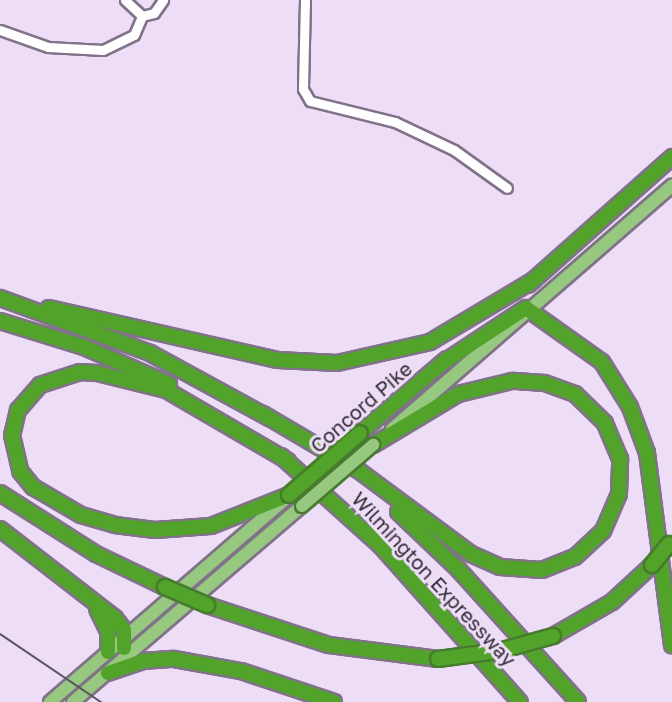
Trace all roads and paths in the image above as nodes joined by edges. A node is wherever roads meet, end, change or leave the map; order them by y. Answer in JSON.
{"nodes":[{"id":1,"x":125,"y":0,"type":"edge"},
{"id":2,"x":163,"y":0,"type":"edge"},
{"id":3,"x":305,"y":0,"type":"edge"},
{"id":4,"x":142,"y":16,"type":"junction"},
{"id":5,"x":0,"y":30,"type":"edge"},
{"id":6,"x":672,"y":157,"type":"edge"},
{"id":7,"x":672,"y":186,"type":"edge"},
{"id":8,"x":507,"y":188,"type":"dead end"},
{"id":9,"x":534,"y":280,"type":"junction"},
{"id":10,"x":2,"y":298,"type":"edge"},
{"id":11,"x":531,"y":310,"type":"junction"},
{"id":12,"x":0,"y":321,"type":"edge"},
{"id":13,"x":441,"y":364,"type":"junction"},
{"id":14,"x":263,"y":414,"type":"junction"},
{"id":15,"x":373,"y":445,"type":"junction"},
{"id":16,"x":288,"y":461,"type":"junction"},
{"id":17,"x":0,"y":493,"type":"edge"},
{"id":18,"x":289,"y":495,"type":"junction"},
{"id":19,"x":0,"y":529,"type":"edge"},
{"id":20,"x":670,"y":542,"type":"edge"},
{"id":21,"x":79,"y":590,"type":"junction"},
{"id":22,"x":125,"y":642,"type":"junction"},
{"id":23,"x":672,"y":645,"type":"edge"},
{"id":24,"x":108,"y":652,"type":"junction"},
{"id":25,"x":108,"y":673,"type":"junction"},
{"id":26,"x":50,"y":702,"type":"edge"},
{"id":27,"x":62,"y":702,"type":"edge"},
{"id":28,"x":73,"y":702,"type":"edge"},
{"id":29,"x":334,"y":702,"type":"edge"},
{"id":30,"x":520,"y":702,"type":"edge"},
{"id":31,"x":578,"y":702,"type":"edge"}],
"edges":[{"from":1,"to":4,"type":"street"},
{"from":2,"to":4,"type":"street"},
{"from":3,"to":8,"type":"street"},
{"from":4,"to":5,"type":"street"},
{"from":6,"to":9,"type":"highway","name":"Concord Pike"},
{"from":7,"to":11,"type":"main road","name":"Concord Pike"},
{"from":9,"to":10,"type":"highway"},
{"from":9,"to":13,"type":"highway","name":"Concord Pike"},
{"from":10,"to":14,"type":"highway","name":"Wilmington Expressway"},
{"from":11,"to":13,"type":"highway"},
{"from":11,"to":15,"type":"main road","name":"Concord Pike"},
{"from":11,"to":23,"type":"highway"},
{"from":12,"to":16,"type":"highway","name":"Wilmington Expressway"},
{"from":13,"to":18,"type":"highway","name":"Concord Pike","bridge":true},
{"from":14,"to":15,"type":"highway"},
{"from":14,"to":31,"type":"highway","name":"Wilmington Expressway"},
{"from":15,"to":25,"type":"main road","name":"Concord Pike","bridge":true},
{"from":16,"to":18,"type":"highway"},
{"from":16,"to":30,"type":"highway","name":"Wilmington Expressway"},
{"from":17,"to":20,"type":"highway","bridge":true},
{"from":18,"to":22,"type":"main road","name":"Concord Pike"},
{"from":19,"to":21,"type":"highway"},
{"from":21,"to":22,"type":"highway"},
{"from":21,"to":24,"type":"highway"},
{"from":22,"to":24,"type":"main road","name":"Concord Pike"},
{"from":22,"to":27,"type":"main road"},
{"from":24,"to":26,"type":"main road","name":"Concord Pike"},
{"from":25,"to":28,"type":"main road","name":"Concord Pike"},
{"from":25,"to":29,"type":"highway"}]}
